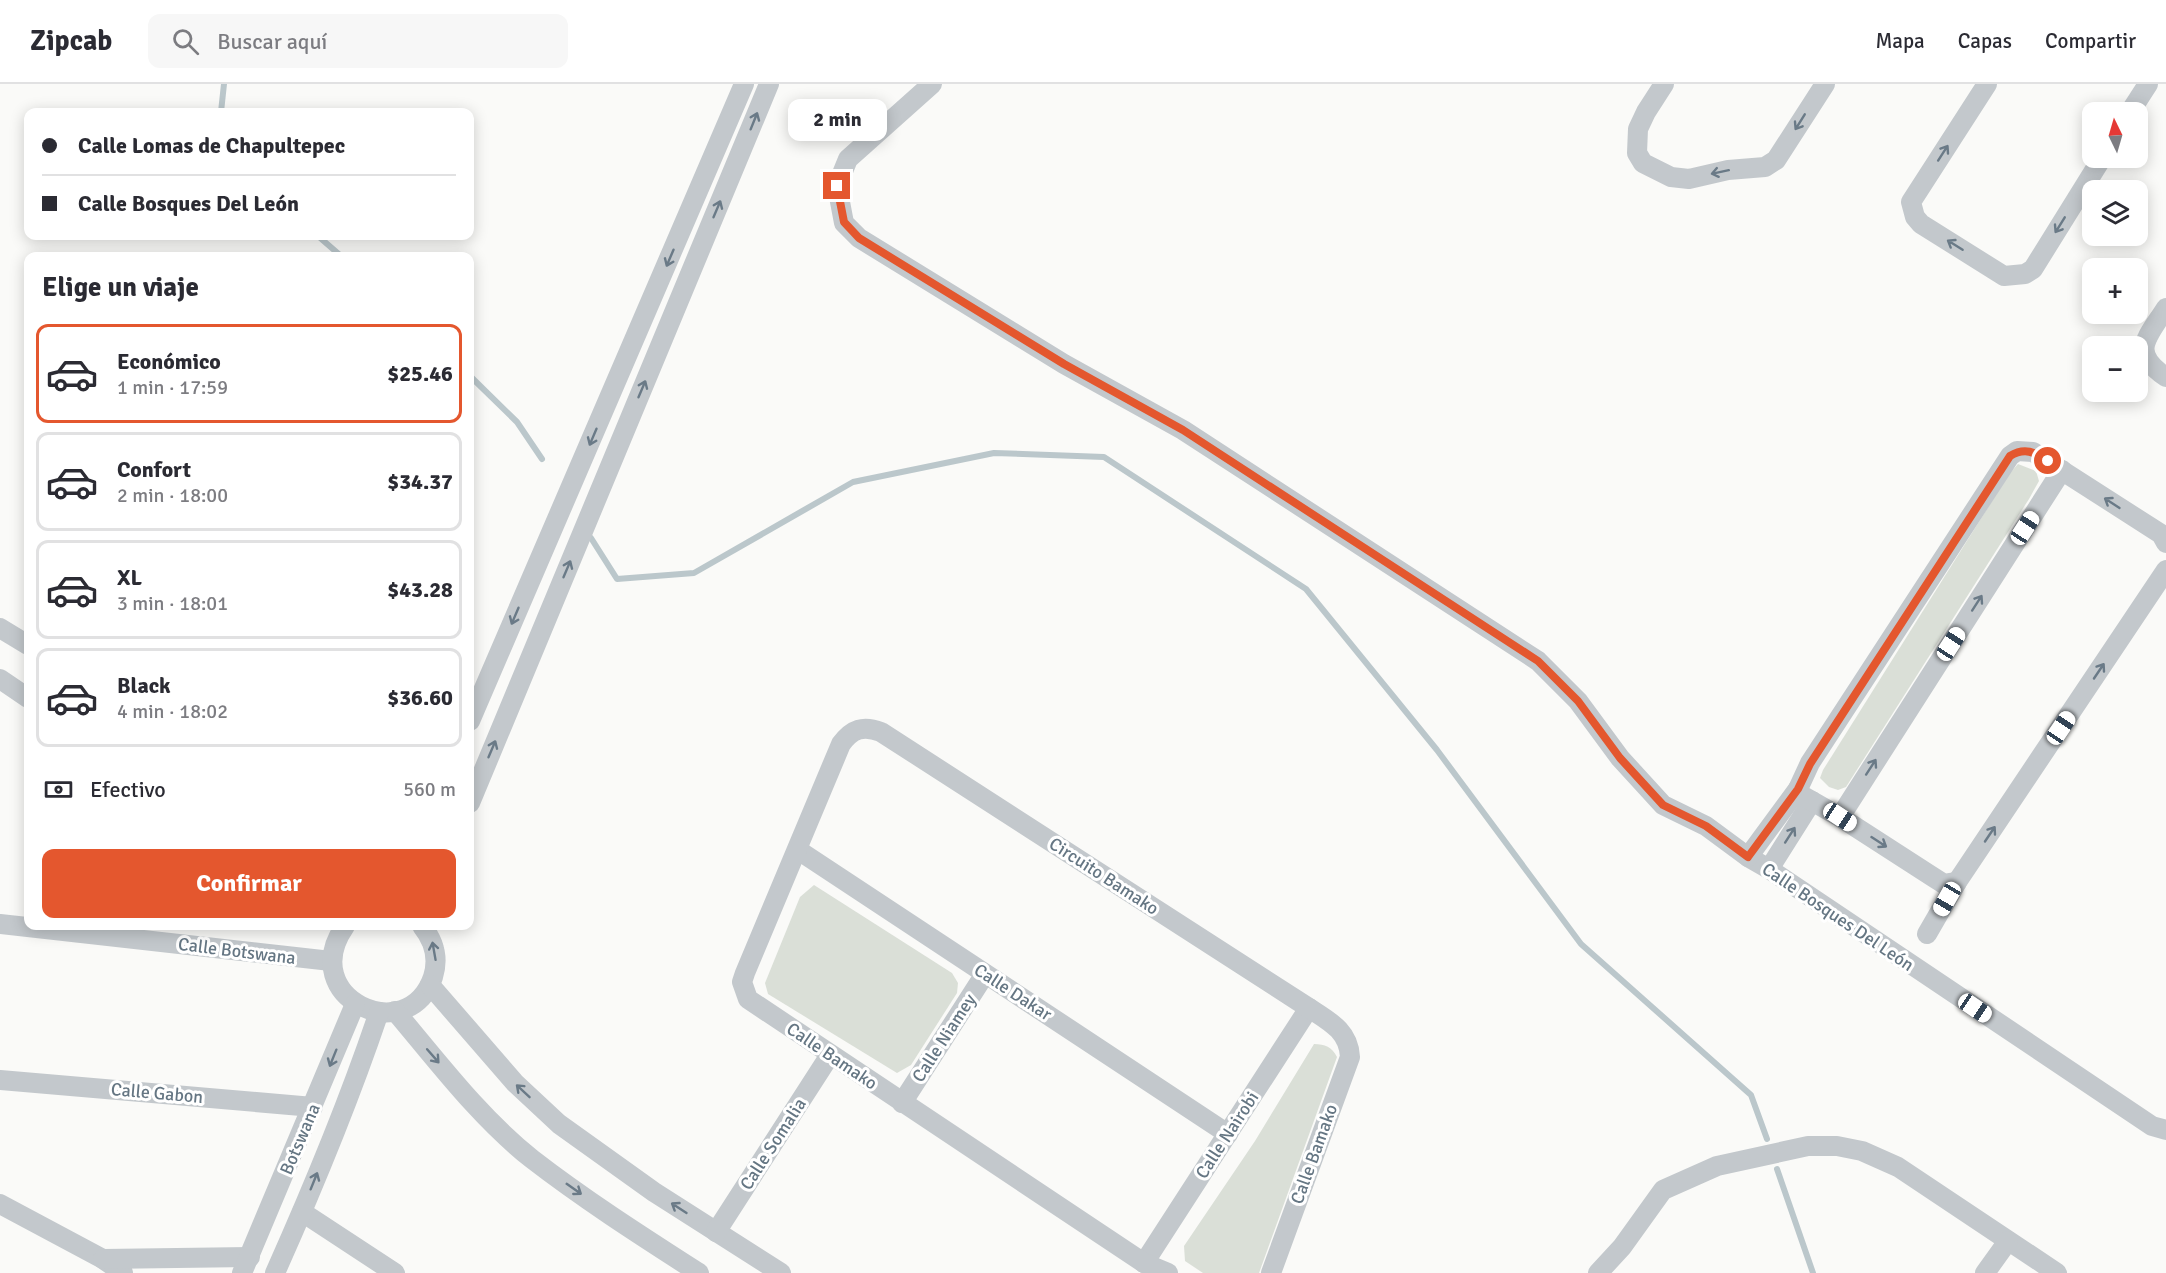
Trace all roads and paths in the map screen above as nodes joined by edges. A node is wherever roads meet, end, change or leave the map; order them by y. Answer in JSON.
{"nodes":[{"id":1,"x":744,"y":84,"type":"edge"},
{"id":2,"x":769,"y":84,"type":"edge"},
{"id":3,"x":932,"y":84,"type":"edge"},
{"id":4,"x":1664,"y":84,"type":"edge"},
{"id":5,"x":1825,"y":84,"type":"edge"},
{"id":6,"x":1987,"y":84,"type":"edge"},
{"id":7,"x":2148,"y":84,"type":"edge"},
{"id":8,"x":2136,"y":102,"type":"edge"},
{"id":9,"x":2096,"y":168,"type":"edge"},
{"id":10,"x":2166,"y":309,"type":"edge"},
{"id":11,"x":2166,"y":377,"type":"edge"},
{"id":12,"x":2062,"y":471,"type":"junction"},
{"id":13,"x":2166,"y":543,"type":"edge"},
{"id":14,"x":2166,"y":570,"type":"edge"},
{"id":15,"x":0,"y":628,"type":"edge"},
{"id":16,"x":24,"y":643,"type":"edge"},
{"id":17,"x":0,"y":679,"type":"edge"},
{"id":18,"x":24,"y":695,"type":"edge"},
{"id":19,"x":474,"y":712,"type":"edge"},
{"id":20,"x":858,"y":729,"type":"joint"},
{"id":21,"x":474,"y":793,"type":"edge"},
{"id":22,"x":1805,"y":795,"type":"junction"},
{"id":23,"x":1840,"y":817,"type":"junction"},
{"id":24,"x":798,"y":850,"type":"junction"},
{"id":25,"x":1748,"y":857,"type":"junction"},
{"id":26,"x":1769,"y":869,"type":"junction"},
{"id":27,"x":1957,"y":882,"type":"junction"},
{"id":28,"x":0,"y":924,"type":"edge"},
{"id":29,"x":24,"y":927,"type":"edge"},
{"id":30,"x":54,"y":930,"type":"edge"},
{"id":31,"x":335,"y":930,"type":"edge"},
{"id":32,"x":425,"y":930,"type":"edge"},
{"id":33,"x":1926,"y":934,"type":"dead end"},
{"id":34,"x":331,"y":961,"type":"junction"},
{"id":35,"x":985,"y":974,"type":"junction"},
{"id":36,"x":430,"y":985,"type":"junction"},
{"id":37,"x":355,"y":1004,"type":"junction"},
{"id":38,"x":1309,"y":1008,"type":"junction"},
{"id":39,"x":387,"y":1012,"type":"junction"},
{"id":40,"x":1345,"y":1035,"type":"joint"},
{"id":41,"x":830,"y":1055,"type":"junction"},
{"id":42,"x":0,"y":1080,"type":"edge"},
{"id":43,"x":902,"y":1103,"type":"junction"},
{"id":44,"x":314,"y":1107,"type":"junction"},
{"id":45,"x":2166,"y":1130,"type":"edge"},
{"id":46,"x":1228,"y":1134,"type":"junction"},
{"id":47,"x":0,"y":1204,"type":"edge"},
{"id":48,"x":302,"y":1212,"type":"junction"},
{"id":49,"x":716,"y":1232,"type":"junction"},
{"id":50,"x":2008,"y":1241,"type":"junction"},
{"id":51,"x":103,"y":1259,"type":"junction"},
{"id":52,"x":1144,"y":1263,"type":"junction"},
{"id":53,"x":246,"y":1265,"type":"edge"},
{"id":54,"x":695,"y":1272,"type":"edge"},
{"id":55,"x":123,"y":1273,"type":"edge"},
{"id":56,"x":275,"y":1273,"type":"edge"},
{"id":57,"x":395,"y":1273,"type":"edge"},
{"id":58,"x":781,"y":1273,"type":"edge"},
{"id":59,"x":1168,"y":1273,"type":"edge"},
{"id":60,"x":1271,"y":1273,"type":"edge"},
{"id":61,"x":1598,"y":1273,"type":"edge"},
{"id":62,"x":1985,"y":1273,"type":"edge"},
{"id":63,"x":2057,"y":1273,"type":"edge"}],
"edges":[{"from":1,"to":19,"type":"street","one_way":true},
{"from":21,"to":2,"type":"street","one_way":true},
{"from":3,"to":25,"type":"street","name":"Calle Bosques Del León"},
{"from":5,"to":4,"type":"street","one_way":true},
{"from":9,"to":6,"type":"street","one_way":true},
{"from":7,"to":8,"type":"street"},
{"from":10,"to":11,"type":"street"},
{"from":13,"to":12,"type":"street","one_way":true},
{"from":12,"to":22,"type":"street"},
{"from":23,"to":12,"type":"street","one_way":true},
{"from":27,"to":14,"type":"street","one_way":true},
{"from":15,"to":16,"type":"street"},
{"from":17,"to":18,"type":"street"},
{"from":20,"to":24,"type":"street","name":"Calle Bamako"},
{"from":20,"to":38,"type":"street","name":"Circuito Bamako"},
{"from":22,"to":23,"type":"street"},
{"from":22,"to":25,"type":"street"},
{"from":26,"to":22,"type":"street","one_way":true},
{"from":23,"to":27,"type":"street","one_way":true},
{"from":24,"to":35,"type":"street","name":"Calle Dakar"},
{"from":24,"to":41,"type":"street","name":"Calle Bamako"},
{"from":25,"to":26,"type":"street","name":"Calle Bosques Del León"},
{"from":26,"to":45,"type":"street","name":"Calle Bosques Del León"},
{"from":27,"to":33,"type":"street"},
{"from":28,"to":29,"type":"street","name":"Calle Botswana"},
{"from":30,"to":34,"type":"street","name":"Calle Botswana"},
{"from":31,"to":34,"type":"street"},
{"from":36,"to":32,"type":"street","one_way":true},
{"from":34,"to":37,"type":"street"},
{"from":35,"to":43,"type":"street","name":"Calle Niamey"},
{"from":35,"to":46,"type":"street","name":"Calle Dakar"},
{"from":36,"to":39,"type":"street"},
{"from":49,"to":36,"type":"street","one_way":true},
{"from":37,"to":39,"type":"street"},
{"from":37,"to":44,"type":"street","name":"Botswana","one_way":true},
{"from":38,"to":40,"type":"street","name":"Circuito Bamako"},
{"from":38,"to":46,"type":"street","name":"Calle Nairobi"},
{"from":48,"to":39,"type":"street","name":"Botswana","one_way":true},
{"from":39,"to":54,"type":"street","one_way":true},
{"from":40,"to":60,"type":"street","name":"Calle Bamako"},
{"from":41,"to":43,"type":"street","name":"Calle Bamako"},
{"from":41,"to":49,"type":"street","name":"Calle Somalia"},
{"from":42,"to":44,"type":"street","name":"Calle Gabon"},
{"from":43,"to":52,"type":"street","name":"Calle Bamako"},
{"from":44,"to":53,"type":"street","name":"Botswana"},
{"from":46,"to":52,"type":"street","name":"Calle Nairobi"},
{"from":47,"to":51,"type":"street"},
{"from":48,"to":56,"type":"street","name":"Botswana"},
{"from":48,"to":57,"type":"street"},
{"from":49,"to":58,"type":"street"},
{"from":50,"to":61,"type":"street"},
{"from":50,"to":62,"type":"street"},
{"from":50,"to":63,"type":"street"},
{"from":51,"to":53,"type":"street"},
{"from":51,"to":55,"type":"street"},
{"from":52,"to":59,"type":"street","name":"Calle Bamako"}]}
